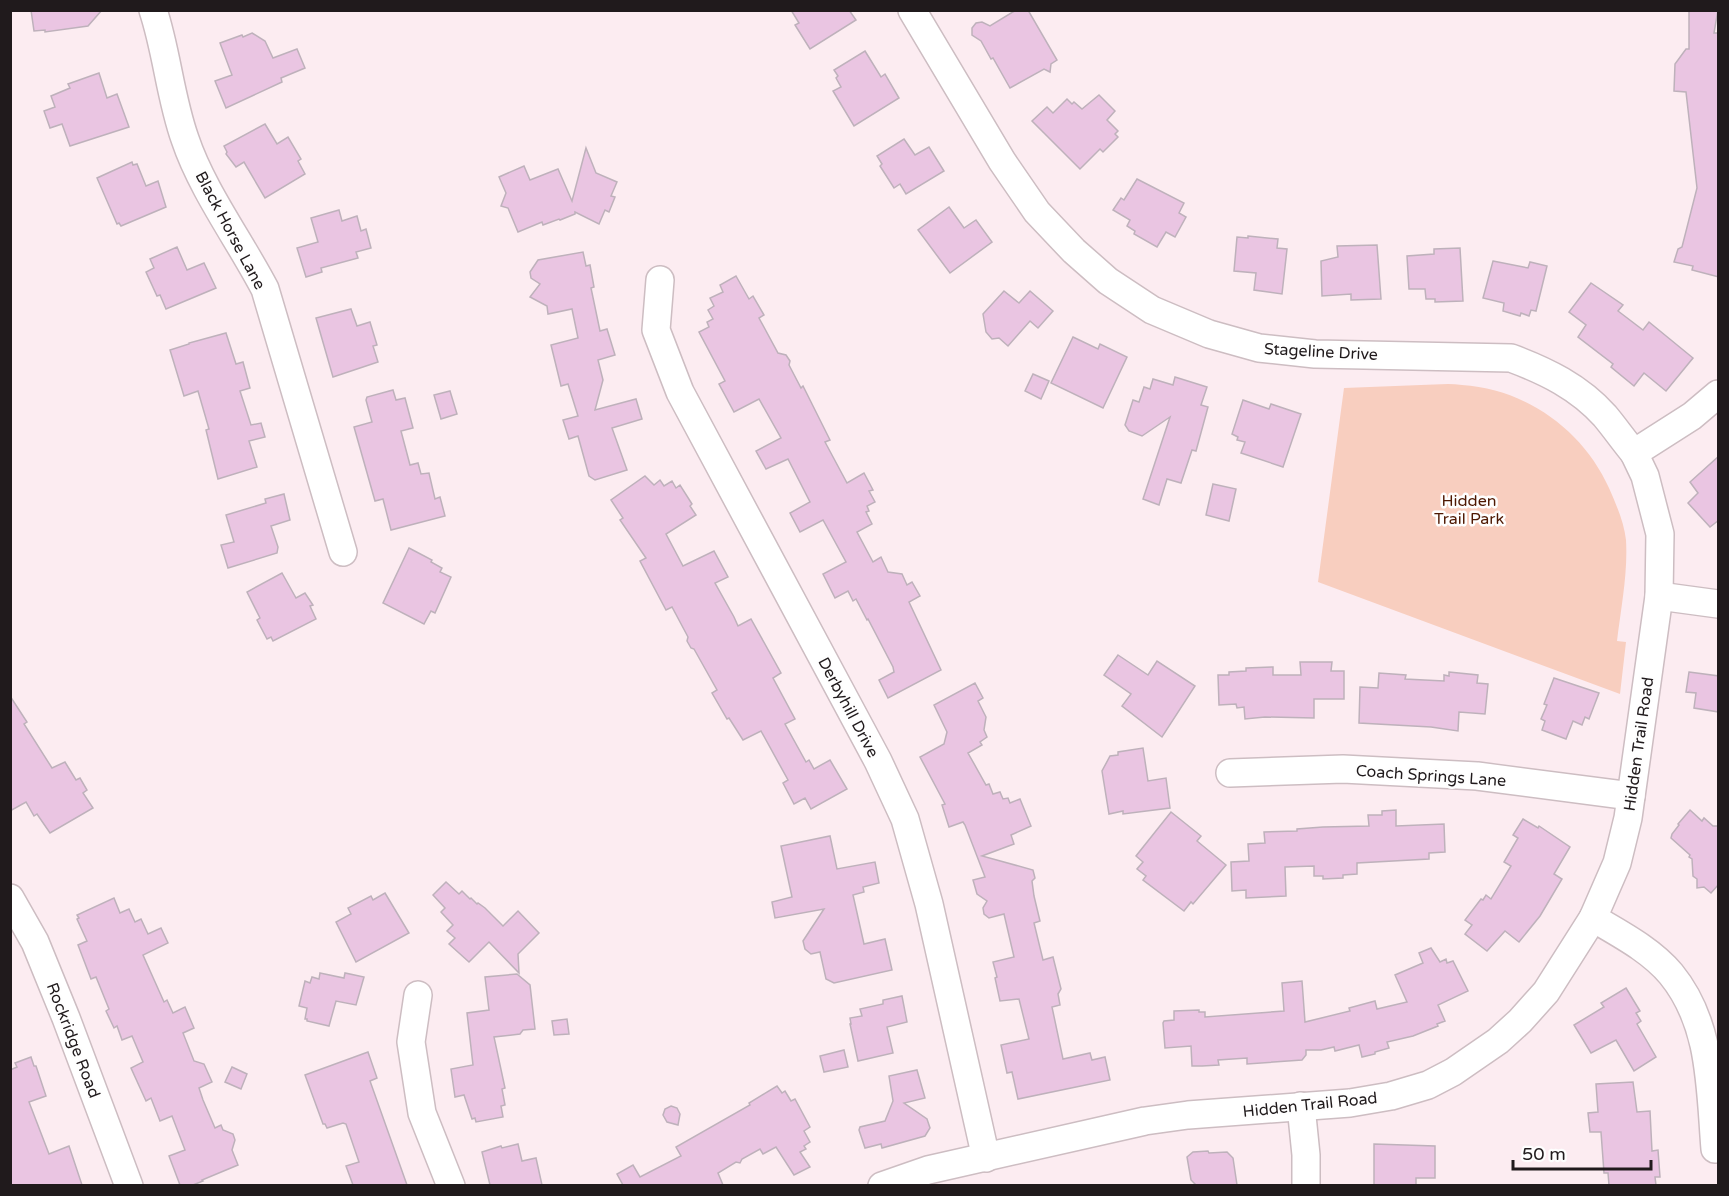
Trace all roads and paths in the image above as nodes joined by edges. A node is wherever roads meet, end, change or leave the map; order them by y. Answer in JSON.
{"nodes":[{"id":1,"x":153,"y":10,"type":"edge"},
{"id":2,"x":912,"y":10,"type":"edge"},
{"id":3,"x":660,"y":280,"type":"dead end"},
{"id":4,"x":1719,"y":394,"type":"edge"},
{"id":5,"x":1634,"y":453,"type":"junction"},
{"id":6,"x":343,"y":552,"type":"dead end"},
{"id":7,"x":1659,"y":596,"type":"junction"},
{"id":8,"x":1719,"y":604,"type":"edge"},
{"id":9,"x":1230,"y":773,"type":"dead end"},
{"id":10,"x":1631,"y":796,"type":"junction"},
{"id":11,"x":10,"y":898,"type":"edge"},
{"id":12,"x":1593,"y":918,"type":"junction"},
{"id":13,"x":418,"y":995,"type":"dead end"},
{"id":14,"x":1301,"y":1106,"type":"junction"},
{"id":15,"x":1715,"y":1149,"type":"dead end"},
{"id":16,"x":986,"y":1158,"type":"junction"},
{"id":17,"x":129,"y":1185,"type":"edge"},
{"id":18,"x":451,"y":1185,"type":"edge"},
{"id":19,"x":882,"y":1185,"type":"edge"},
{"id":20,"x":1306,"y":1185,"type":"edge"}],
"edges":[{"from":1,"to":6,"type":"street","name":"Black Horse Lane"},
{"from":2,"to":5,"type":"street","name":"Stageline Drive"},
{"from":3,"to":16,"type":"street","name":"Derbyhill Drive"},
{"from":4,"to":5,"type":"street"},
{"from":5,"to":7,"type":"street","name":"Hidden Trail Road"},
{"from":7,"to":8,"type":"street"},
{"from":7,"to":10,"type":"street","name":"Hidden Trail Road"},
{"from":9,"to":10,"type":"street","name":"Coach Springs Lane"},
{"from":10,"to":12,"type":"street","name":"Hidden Trail Road"},
{"from":11,"to":17,"type":"street","name":"Rockridge Road"},
{"from":12,"to":14,"type":"street","name":"Hidden Trail Road"},
{"from":12,"to":15,"type":"street"},
{"from":13,"to":18,"type":"street"},
{"from":14,"to":16,"type":"street","name":"Hidden Trail Road"},
{"from":14,"to":20,"type":"street"},
{"from":16,"to":19,"type":"street","name":"Hidden Trail Road"}]}
